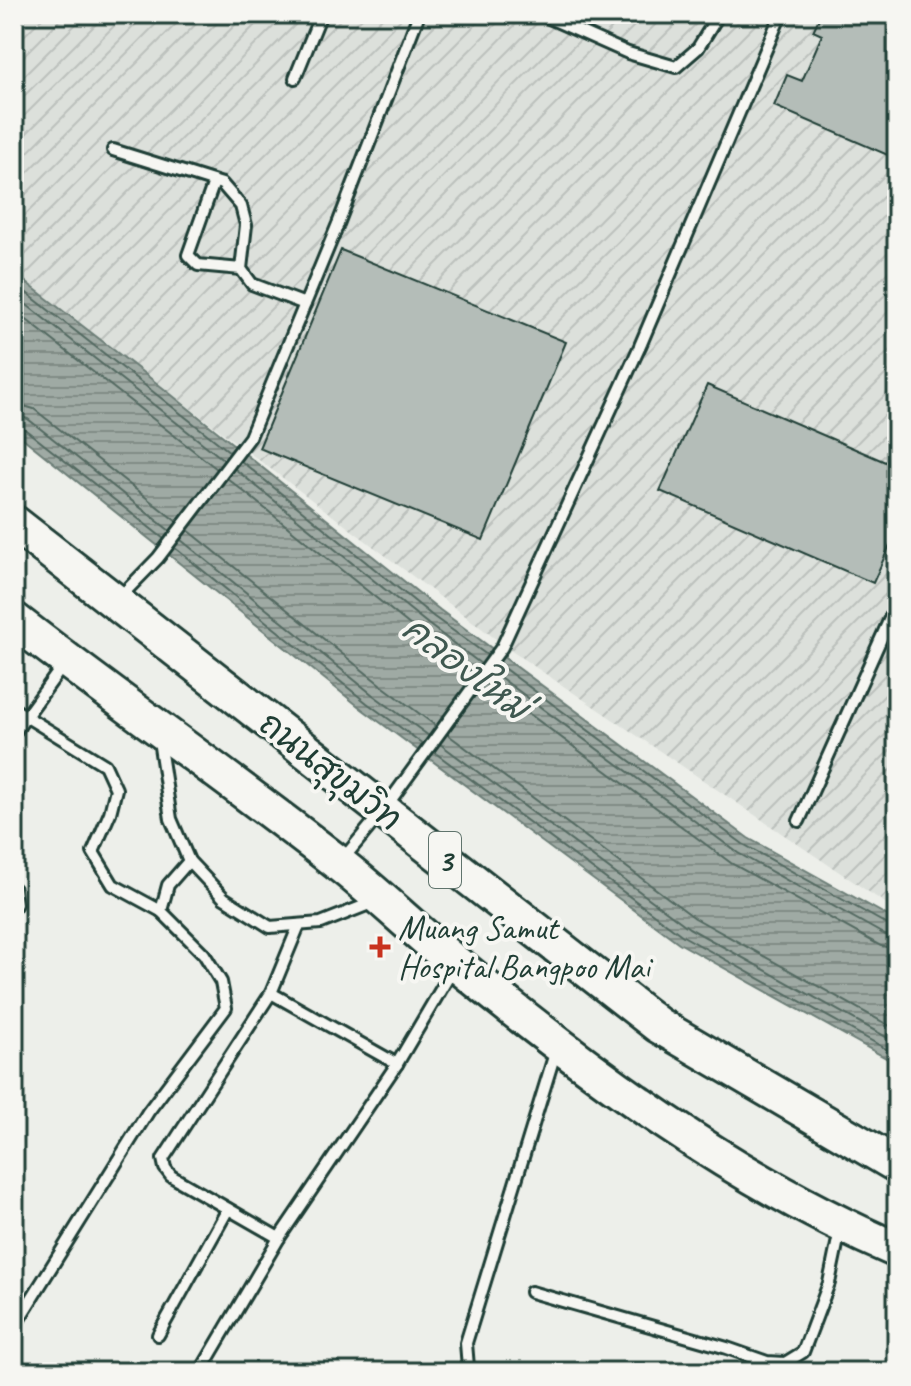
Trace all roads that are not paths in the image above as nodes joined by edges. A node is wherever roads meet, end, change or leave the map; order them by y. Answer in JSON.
{"nodes":[{"id":1,"x":321,"y":14,"type":"edge"},
{"id":2,"x":419,"y":14,"type":"edge"},
{"id":3,"x":540,"y":14,"type":"edge"},
{"id":4,"x":719,"y":14,"type":"edge"},
{"id":5,"x":781,"y":14,"type":"edge"},
{"id":6,"x":295,"y":78,"type":"dead end"},
{"id":7,"x":113,"y":150,"type":"dead end"},
{"id":8,"x":214,"y":182,"type":"junction"},
{"id":9,"x":241,"y":269,"type":"junction"},
{"id":10,"x":305,"y":304,"type":"junction"},
{"id":11,"x":14,"y":523,"type":"edge"},
{"id":12,"x":115,"y":602,"type":"junction"},
{"id":13,"x":897,"y":603,"type":"edge"},
{"id":14,"x":14,"y":620,"type":"edge"},
{"id":15,"x":66,"y":661,"type":"junction"},
{"id":16,"x":14,"y":709,"type":"edge"},
{"id":17,"x":24,"y":717,"type":"junction"},
{"id":18,"x":157,"y":730,"type":"junction"},
{"id":19,"x":14,"y":733,"type":"edge"},
{"id":20,"x":382,"y":812,"type":"junction"},
{"id":21,"x":799,"y":821,"type":"dead end"},
{"id":22,"x":189,"y":861,"type":"junction"},
{"id":23,"x":339,"y":864,"type":"junction"},
{"id":24,"x":14,"y":889,"type":"edge"},
{"id":25,"x":380,"y":899,"type":"junction"},
{"id":26,"x":14,"y":907,"type":"edge"},
{"id":27,"x":161,"y":911,"type":"junction"},
{"id":28,"x":299,"y":925,"type":"junction"},
{"id":29,"x":456,"y":964,"type":"junction"},
{"id":30,"x":271,"y":993,"type":"junction"},
{"id":31,"x":558,"y":1044,"type":"junction"},
{"id":32,"x":397,"y":1064,"type":"junction"},
{"id":33,"x":897,"y":1165,"type":"edge"},
{"id":34,"x":228,"y":1209,"type":"junction"},
{"id":35,"x":841,"y":1225,"type":"junction"},
{"id":36,"x":279,"y":1238,"type":"junction"},
{"id":37,"x":897,"y":1250,"type":"edge"},
{"id":38,"x":531,"y":1292,"type":"dead end"},
{"id":39,"x":14,"y":1327,"type":"edge"},
{"id":40,"x":158,"y":1335,"type":"dead end"},
{"id":41,"x":200,"y":1372,"type":"edge"},
{"id":42,"x":478,"y":1372,"type":"edge"}],
"edges":[{"from":1,"to":6,"type":"lane"},
{"from":2,"to":10,"type":"lane"},
{"from":3,"to":4,"type":"lane"},
{"from":5,"to":20,"type":"lane"},
{"from":7,"to":8,"type":"lane"},
{"from":8,"to":9,"type":"lane"},
{"from":8,"to":9,"type":"lane"},
{"from":9,"to":10,"type":"lane"},
{"from":10,"to":12,"type":"lane"},
{"from":11,"to":12,"type":"highway","name":"ถนนสุขุมวิท","number":"3"},
{"from":12,"to":20,"type":"highway","name":"ถนนสุขุมวิท","number":"3"},
{"from":13,"to":21,"type":"lane"},
{"from":14,"to":15,"type":"highway","name":"ถนนสุขุมวิท","number":"3"},
{"from":15,"to":17,"type":"lane"},
{"from":15,"to":18,"type":"highway","name":"ถนนสุขุมวิท","number":"3"},
{"from":16,"to":17,"type":"lane"},
{"from":17,"to":19,"type":"lane"},
{"from":17,"to":27,"type":"lane"},
{"from":18,"to":22,"type":"lane"},
{"from":18,"to":23,"type":"highway","name":"ถนนสุขุมวิท","number":"3"},
{"from":20,"to":23,"type":"lane"},
{"from":20,"to":33,"type":"highway","name":"ถนนสุขุมวิท","number":"3"},
{"from":22,"to":27,"type":"lane"},
{"from":22,"to":28,"type":"lane"},
{"from":23,"to":25,"type":"highway","name":"ถนนสุขุมวิท","number":"3"},
{"from":24,"to":26,"type":"lane"},
{"from":25,"to":28,"type":"lane"},
{"from":25,"to":29,"type":"highway","name":"ถนนสุขุมวิท","number":"3"},
{"from":27,"to":39,"type":"lane"},
{"from":28,"to":30,"type":"lane"},
{"from":29,"to":31,"type":"highway","name":"ถนนสุขุมวิท","number":"3"},
{"from":29,"to":32,"type":"lane"},
{"from":30,"to":32,"type":"lane"},
{"from":30,"to":34,"type":"lane"},
{"from":31,"to":35,"type":"highway","name":"ถนนสุขุมวิท","number":"3"},
{"from":31,"to":42,"type":"lane"},
{"from":32,"to":36,"type":"lane"},
{"from":34,"to":36,"type":"lane"},
{"from":34,"to":40,"type":"lane"},
{"from":35,"to":37,"type":"highway","name":"ถนนสุขุมวิท","number":"3"},
{"from":35,"to":38,"type":"lane"},
{"from":36,"to":41,"type":"lane"}]}
